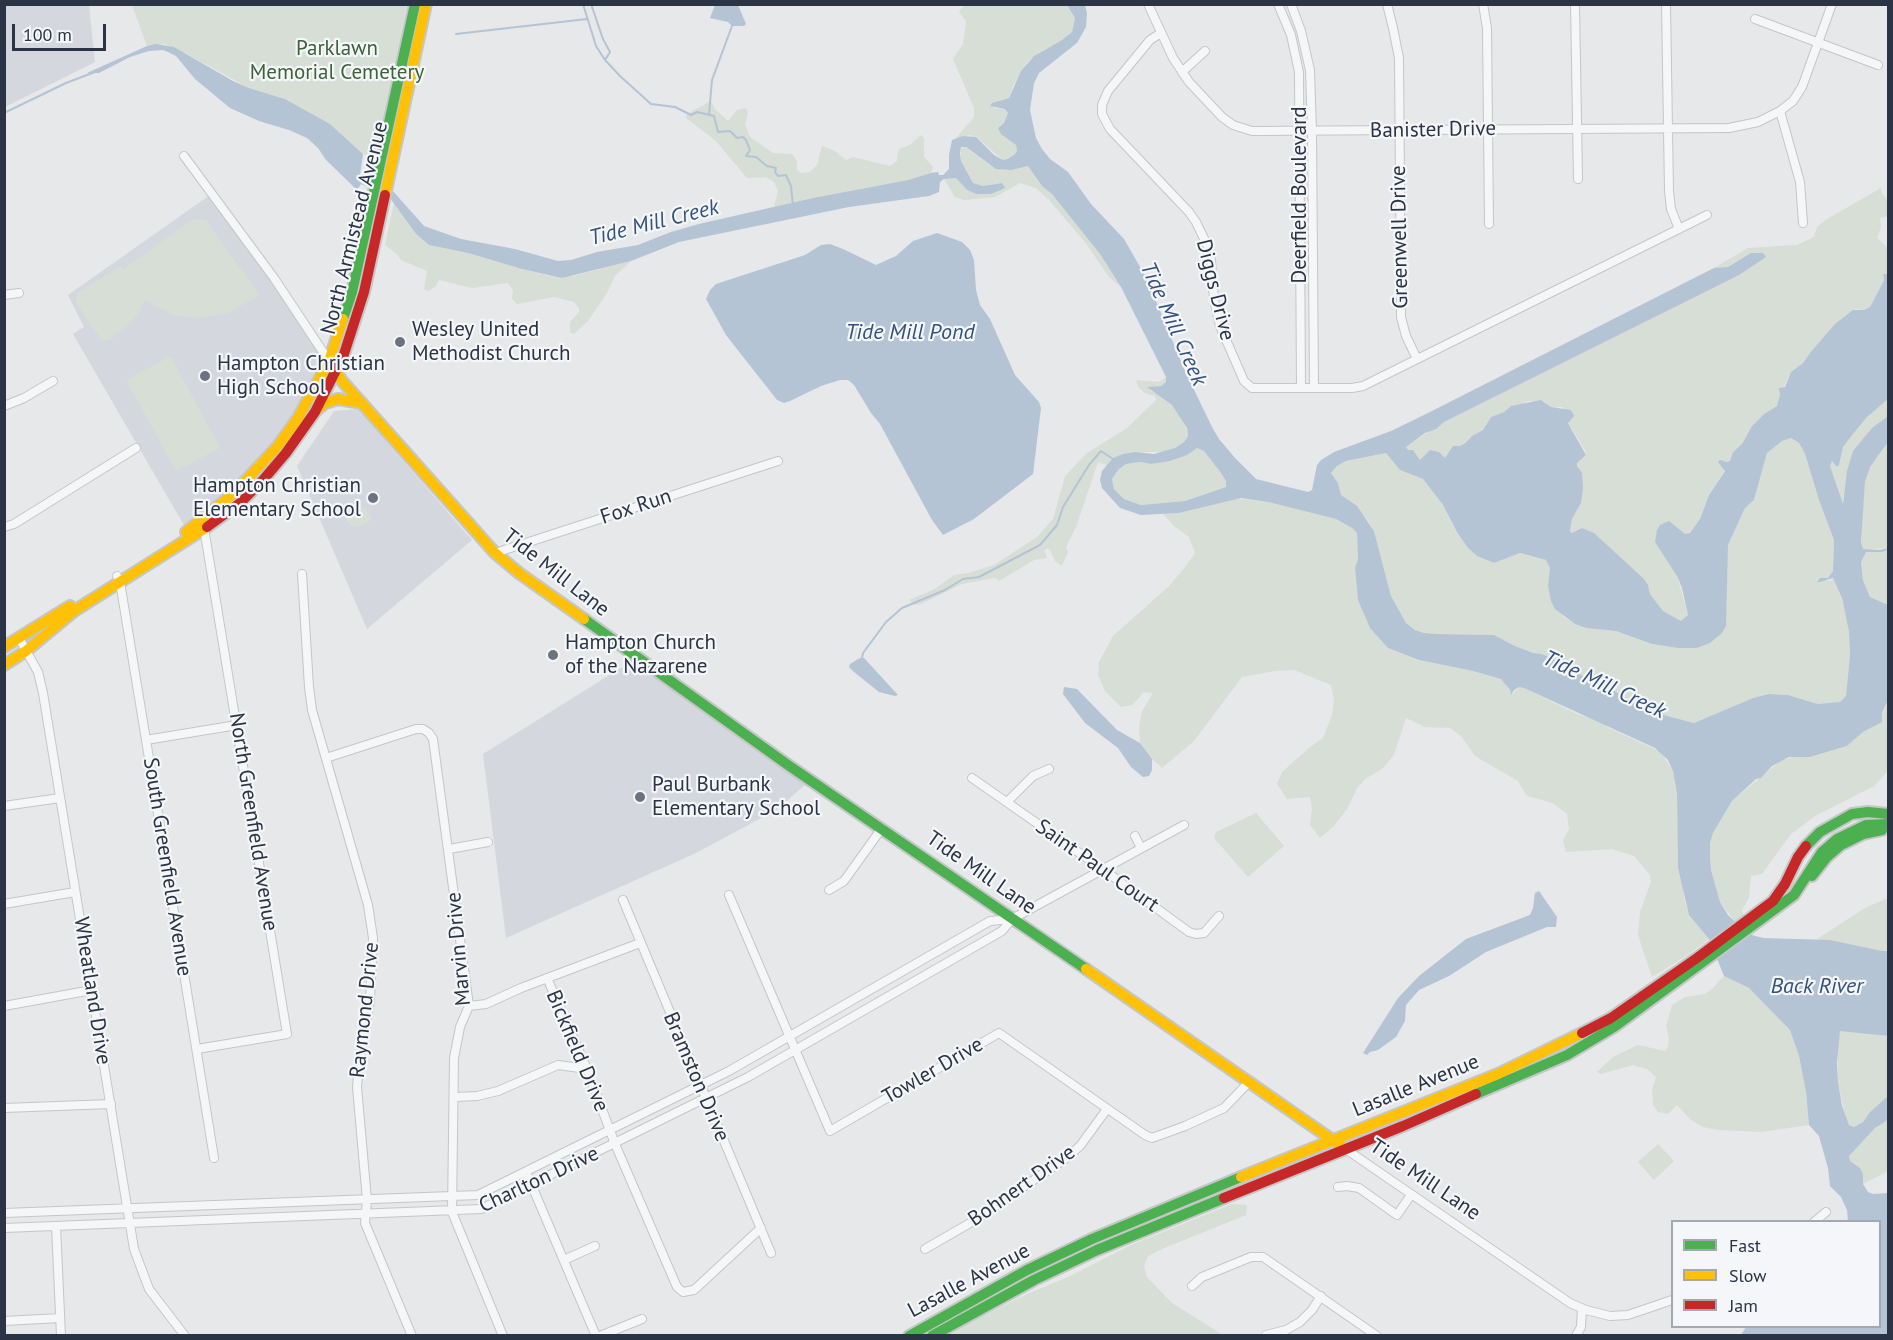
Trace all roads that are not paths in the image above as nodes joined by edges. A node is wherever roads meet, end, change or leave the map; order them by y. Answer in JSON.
{"nodes":[{"id":1,"x":414,"y":4,"type":"edge"},
{"id":2,"x":426,"y":4,"type":"edge"},
{"id":3,"x":1148,"y":4,"type":"edge"},
{"id":4,"x":1278,"y":4,"type":"edge"},
{"id":5,"x":1291,"y":4,"type":"edge"},
{"id":6,"x":1387,"y":4,"type":"edge"},
{"id":7,"x":1482,"y":4,"type":"edge"},
{"id":8,"x":1575,"y":4,"type":"edge"},
{"id":9,"x":1666,"y":4,"type":"edge"},
{"id":10,"x":1832,"y":4,"type":"edge"},
{"id":11,"x":1755,"y":19,"type":"dead end"},
{"id":12,"x":1161,"y":33,"type":"junction"},
{"id":13,"x":1818,"y":42,"type":"junction"},
{"id":14,"x":1205,"y":51,"type":"dead end"},
{"id":15,"x":1878,"y":65,"type":"dead end"},
{"id":16,"x":1182,"y":72,"type":"junction"},
{"id":17,"x":1780,"y":111,"type":"junction"},
{"id":18,"x":1577,"y":129,"type":"junction"},
{"id":19,"x":1668,"y":129,"type":"junction"},
{"id":20,"x":1489,"y":130,"type":"junction"},
{"id":21,"x":1300,"y":131,"type":"junction"},
{"id":22,"x":1312,"y":131,"type":"junction"},
{"id":23,"x":1399,"y":131,"type":"junction"},
{"id":24,"x":184,"y":156,"type":"dead end"},
{"id":25,"x":1578,"y":179,"type":"dead end"},
{"id":26,"x":382,"y":180,"type":"junction"},
{"id":27,"x":379,"y":195,"type":"junction"},
{"id":28,"x":1707,"y":215,"type":"dead end"},
{"id":29,"x":1803,"y":223,"type":"dead end"},
{"id":30,"x":1489,"y":224,"type":"dead end"},
{"id":31,"x":1679,"y":229,"type":"junction"},
{"id":32,"x":19,"y":293,"type":"dead end"},
{"id":33,"x":4,"y":294,"type":"edge"},
{"id":34,"x":1417,"y":359,"type":"junction"},
{"id":35,"x":329,"y":361,"type":"junction"},
{"id":36,"x":336,"y":372,"type":"junction"},
{"id":37,"x":53,"y":381,"type":"dead end"},
{"id":38,"x":1301,"y":388,"type":"junction"},
{"id":39,"x":1314,"y":388,"type":"junction"},
{"id":40,"x":362,"y":404,"type":"junction"},
{"id":41,"x":4,"y":406,"type":"edge"},
{"id":42,"x":315,"y":412,"type":"junction"},
{"id":43,"x":136,"y":448,"type":"dead end"},
{"id":44,"x":778,"y":461,"type":"dead end"},
{"id":45,"x":203,"y":525,"type":"junction"},
{"id":46,"x":4,"y":527,"type":"edge"},
{"id":47,"x":495,"y":553,"type":"junction"},
{"id":48,"x":302,"y":574,"type":"dead end"},
{"id":49,"x":118,"y":579,"type":"junction"},
{"id":50,"x":19,"y":638,"type":"junction"},
{"id":51,"x":4,"y":647,"type":"edge"},
{"id":52,"x":26,"y":651,"type":"junction"},
{"id":53,"x":4,"y":665,"type":"edge"},
{"id":54,"x":237,"y":725,"type":"junction"},
{"id":55,"x":146,"y":740,"type":"junction"},
{"id":56,"x":326,"y":758,"type":"junction"},
{"id":57,"x":1049,"y":769,"type":"dead end"},
{"id":58,"x":972,"y":778,"type":"dead end"},
{"id":59,"x":60,"y":798,"type":"junction"},
{"id":60,"x":1007,"y":802,"type":"junction"},
{"id":61,"x":4,"y":806,"type":"edge"},
{"id":62,"x":1888,"y":814,"type":"edge"},
{"id":63,"x":1184,"y":825,"type":"dead end"},
{"id":64,"x":1888,"y":825,"type":"edge"},
{"id":65,"x":882,"y":828,"type":"junction"},
{"id":66,"x":1135,"y":836,"type":"dead end"},
{"id":67,"x":488,"y":842,"type":"dead end"},
{"id":68,"x":1141,"y":848,"type":"junction"},
{"id":69,"x":448,"y":849,"type":"junction"},
{"id":70,"x":1104,"y":870,"type":"junction"},
{"id":71,"x":829,"y":890,"type":"dead end"},
{"id":72,"x":75,"y":892,"type":"junction"},
{"id":73,"x":729,"y":895,"type":"dead end"},
{"id":74,"x":622,"y":900,"type":"dead end"},
{"id":75,"x":4,"y":904,"type":"edge"},
{"id":76,"x":1782,"y":905,"type":"junction"},
{"id":77,"x":1219,"y":916,"type":"dead end"},
{"id":78,"x":1012,"y":919,"type":"junction"},
{"id":79,"x":1750,"y":924,"type":"junction"},
{"id":80,"x":640,"y":943,"type":"junction"},
{"id":81,"x":1699,"y":962,"type":"junction"},
{"id":82,"x":547,"y":978,"type":"junction"},
{"id":83,"x":92,"y":990,"type":"junction"},
{"id":84,"x":4,"y":1005,"type":"edge"},
{"id":85,"x":468,"y":1006,"type":"junction"},
{"id":86,"x":789,"y":1036,"type":"junction"},
{"id":87,"x":197,"y":1049,"type":"junction"},
{"id":88,"x":795,"y":1050,"type":"junction"},
{"id":89,"x":587,"y":1069,"type":"junction"},
{"id":90,"x":1249,"y":1082,"type":"junction"},
{"id":91,"x":700,"y":1085,"type":"junction"},
{"id":92,"x":455,"y":1097,"type":"junction"},
{"id":93,"x":706,"y":1099,"type":"junction"},
{"id":94,"x":111,"y":1104,"type":"junction"},
{"id":95,"x":4,"y":1108,"type":"edge"},
{"id":96,"x":1107,"y":1109,"type":"junction"},
{"id":97,"x":610,"y":1130,"type":"junction"},
{"id":98,"x":1332,"y":1139,"type":"junction"},
{"id":99,"x":615,"y":1144,"type":"junction"},
{"id":100,"x":1344,"y":1148,"type":"junction"},
{"id":101,"x":214,"y":1158,"type":"dead end"},
{"id":102,"x":526,"y":1172,"type":"junction"},
{"id":103,"x":532,"y":1185,"type":"junction"},
{"id":104,"x":1338,"y":1188,"type":"dead end"},
{"id":105,"x":1411,"y":1195,"type":"junction"},
{"id":106,"x":452,"y":1197,"type":"junction"},
{"id":107,"x":368,"y":1200,"type":"junction"},
{"id":108,"x":127,"y":1209,"type":"junction"},
{"id":109,"x":452,"y":1212,"type":"junction"},
{"id":110,"x":1826,"y":1212,"type":"dead end"},
{"id":111,"x":4,"y":1214,"type":"edge"},
{"id":112,"x":365,"y":1215,"type":"junction"},
{"id":113,"x":1815,"y":1220,"type":"edge"},
{"id":114,"x":130,"y":1223,"type":"junction"},
{"id":115,"x":56,"y":1226,"type":"junction"},
{"id":116,"x":4,"y":1228,"type":"edge"},
{"id":117,"x":761,"y":1228,"type":"junction"},
{"id":118,"x":595,"y":1246,"type":"dead end"},
{"id":119,"x":925,"y":1250,"type":"dead end"},
{"id":120,"x":771,"y":1253,"type":"dead end"},
{"id":121,"x":564,"y":1260,"type":"junction"},
{"id":122,"x":1192,"y":1286,"type":"dead end"},
{"id":123,"x":1321,"y":1296,"type":"junction"},
{"id":124,"x":1671,"y":1300,"type":"edge"},
{"id":125,"x":1582,"y":1309,"type":"junction"},
{"id":126,"x":60,"y":1318,"type":"junction"},
{"id":127,"x":642,"y":1319,"type":"dead end"},
{"id":128,"x":4,"y":1321,"type":"edge"},
{"id":129,"x":61,"y":1335,"type":"edge"},
{"id":130,"x":185,"y":1335,"type":"edge"},
{"id":131,"x":412,"y":1335,"type":"edge"},
{"id":132,"x":503,"y":1335,"type":"edge"},
{"id":133,"x":598,"y":1335,"type":"edge"},
{"id":134,"x":909,"y":1335,"type":"edge"},
{"id":135,"x":932,"y":1335,"type":"edge"},
{"id":136,"x":1266,"y":1335,"type":"edge"},
{"id":137,"x":1377,"y":1335,"type":"edge"},
{"id":138,"x":1576,"y":1335,"type":"edge"}],
"edges":[{"from":1,"to":26,"type":"main road","name":"North Armistead Avenue"},
{"from":2,"to":26,"type":"main road","name":"North Armistead Avenue"},
{"from":3,"to":12,"type":"street","name":"Banister Drive"},
{"from":4,"to":21,"type":"street","name":"Deerfield Boulevard"},
{"from":5,"to":22,"type":"street","name":"Deerfield Boulevard"},
{"from":6,"to":23,"type":"street","name":"Greenwell Drive"},
{"from":7,"to":20,"type":"street"},
{"from":8,"to":18,"type":"street"},
{"from":9,"to":19,"type":"street"},
{"from":10,"to":13,"type":"street"},
{"from":11,"to":13,"type":"street"},
{"from":12,"to":16,"type":"street","name":"Banister Drive"},
{"from":12,"to":38,"type":"street","name":"Diggs Drive"},
{"from":13,"to":15,"type":"street"},
{"from":13,"to":17,"type":"street"},
{"from":14,"to":16,"type":"street"},
{"from":16,"to":21,"type":"street","name":"Banister Drive"},
{"from":17,"to":19,"type":"street","name":"Banister Drive"},
{"from":17,"to":29,"type":"street"},
{"from":18,"to":19,"type":"street","name":"Banister Drive"},
{"from":18,"to":20,"type":"street","name":"Banister Drive"},
{"from":18,"to":25,"type":"street"},
{"from":19,"to":31,"type":"street"},
{"from":20,"to":23,"type":"street","name":"Banister Drive"},
{"from":20,"to":30,"type":"street"},
{"from":21,"to":22,"type":"street","name":"Banister Drive"},
{"from":21,"to":38,"type":"street","name":"Deerfield Boulevard"},
{"from":22,"to":23,"type":"street","name":"Banister Drive"},
{"from":22,"to":39,"type":"street","name":"Deerfield Boulevard"},
{"from":23,"to":34,"type":"street","name":"Greenwell Drive"},
{"from":24,"to":35,"type":"street"},
{"from":26,"to":27,"type":"main road","name":"North Armistead Avenue"},
{"from":27,"to":35,"type":"main road","name":"North Armistead Avenue"},
{"from":27,"to":36,"type":"main road","name":"North Armistead Avenue"},
{"from":28,"to":31,"type":"street","name":"Diggs Drive"},
{"from":31,"to":34,"type":"street","name":"Diggs Drive"},
{"from":32,"to":33,"type":"street"},
{"from":34,"to":39,"type":"street","name":"Diggs Drive"},
{"from":35,"to":36,"type":"main road","name":"Tide Mill Lane"},
{"from":35,"to":45,"type":"main road","name":"North Armistead Avenue"},
{"from":36,"to":40,"type":"main road","name":"Tide Mill Lane"},
{"from":36,"to":42,"type":"main road","name":"North Armistead Avenue"},
{"from":37,"to":41,"type":"street"},
{"from":38,"to":39,"type":"street","name":"Diggs Drive"},
{"from":40,"to":42,"type":"main road"},
{"from":40,"to":47,"type":"main road","name":"Tide Mill Lane"},
{"from":42,"to":45,"type":"main road","name":"North Armistead Avenue"},
{"from":43,"to":46,"type":"street"},
{"from":44,"to":47,"type":"street","name":"Fox Run"},
{"from":45,"to":49,"type":"main road","name":"North Armistead Avenue"},
{"from":45,"to":54,"type":"street","name":"North Greenfield Avenue"},
{"from":47,"to":65,"type":"main road","name":"Tide Mill Lane"},
{"from":48,"to":56,"type":"street","name":"Raymond Drive"},
{"from":49,"to":50,"type":"main road","name":"North Armistead Avenue"},
{"from":49,"to":52,"type":"main road","name":"North Armistead Avenue"},
{"from":49,"to":55,"type":"street","name":"South Greenfield Avenue"},
{"from":50,"to":51,"type":"main road","name":"North Armistead Avenue"},
{"from":50,"to":52,"type":"street","name":"Wheatland Drive"},
{"from":52,"to":53,"type":"main road","name":"North Armistead Avenue"},
{"from":52,"to":59,"type":"street","name":"Wheatland Drive"},
{"from":54,"to":55,"type":"street"},
{"from":54,"to":87,"type":"street","name":"North Greenfield Avenue"},
{"from":55,"to":87,"type":"street","name":"South Greenfield Avenue"},
{"from":56,"to":69,"type":"street","name":"Marvin Drive"},
{"from":56,"to":107,"type":"street","name":"Raymond Drive"},
{"from":57,"to":60,"type":"street"},
{"from":58,"to":60,"type":"street","name":"Saint Paul Court"},
{"from":59,"to":61,"type":"street"},
{"from":59,"to":72,"type":"street","name":"Wheatland Drive"},
{"from":60,"to":70,"type":"street","name":"Saint Paul Court"},
{"from":62,"to":79,"type":"main road","name":"Lasalle Avenue"},
{"from":63,"to":68,"type":"street","name":"Charlton Drive"},
{"from":64,"to":76,"type":"main road","name":"Lasalle Avenue"},
{"from":64,"to":76,"type":"main road","name":"Lasalle Avenue"},
{"from":65,"to":71,"type":"street"},
{"from":65,"to":78,"type":"main road","name":"Tide Mill Lane"},
{"from":66,"to":68,"type":"street"},
{"from":67,"to":69,"type":"street"},
{"from":68,"to":70,"type":"street","name":"Charlton Drive"},
{"from":69,"to":85,"type":"street","name":"Marvin Drive"},
{"from":70,"to":77,"type":"street","name":"Saint Paul Court"},
{"from":70,"to":78,"type":"street","name":"Charlton Drive"},
{"from":72,"to":75,"type":"street"},
{"from":72,"to":83,"type":"street","name":"Wheatland Drive"},
{"from":73,"to":86,"type":"street","name":"Towler Drive"},
{"from":74,"to":80,"type":"street","name":"Bramston Drive"},
{"from":76,"to":79,"type":"main road","name":"Lasalle Avenue"},
{"from":78,"to":86,"type":"street","name":"Charlton Drive"},
{"from":78,"to":88,"type":"street","name":"Charlton Drive"},
{"from":78,"to":90,"type":"main road","name":"Tide Mill Lane"},
{"from":79,"to":81,"type":"main road","name":"Lasalle Avenue"},
{"from":80,"to":82,"type":"street"},
{"from":80,"to":91,"type":"street","name":"Bramston Drive"},
{"from":81,"to":98,"type":"main road","name":"Lasalle Avenue"},
{"from":81,"to":100,"type":"main road","name":"Lasalle Avenue"},
{"from":82,"to":85,"type":"street"},
{"from":82,"to":89,"type":"street","name":"Bickfield Drive"},
{"from":83,"to":84,"type":"street"},
{"from":83,"to":94,"type":"street","name":"Wheatland Drive"},
{"from":85,"to":92,"type":"street","name":"Marvin Drive"},
{"from":86,"to":88,"type":"street","name":"Towler Drive"},
{"from":86,"to":91,"type":"street","name":"Charlton Drive"},
{"from":87,"to":101,"type":"street","name":"South Greenfield Avenue"},
{"from":88,"to":93,"type":"street","name":"Charlton Drive"},
{"from":88,"to":96,"type":"street","name":"Towler Drive"},
{"from":89,"to":92,"type":"street"},
{"from":89,"to":97,"type":"street","name":"Bickfield Drive"},
{"from":90,"to":96,"type":"street","name":"Towler Drive"},
{"from":90,"to":98,"type":"main road","name":"Tide Mill Lane"},
{"from":91,"to":93,"type":"street","name":"Bramston Drive"},
{"from":91,"to":97,"type":"street","name":"Charlton Drive"},
{"from":92,"to":106,"type":"street","name":"Marvin Drive"},
{"from":93,"to":99,"type":"street","name":"Charlton Drive"},
{"from":93,"to":117,"type":"street","name":"Bramston Drive"},
{"from":94,"to":95,"type":"street"},
{"from":94,"to":108,"type":"street","name":"Wheatland Drive"},
{"from":96,"to":119,"type":"street","name":"Bohnert Drive"},
{"from":97,"to":99,"type":"street","name":"Bickfield Drive"},
{"from":97,"to":102,"type":"street","name":"Charlton Drive"},
{"from":98,"to":100,"type":"main road","name":"Tide Mill Lane"},
{"from":98,"to":134,"type":"main road","name":"Lasalle Avenue"},
{"from":99,"to":103,"type":"street","name":"Charlton Drive"},
{"from":99,"to":117,"type":"street","name":"Bickfield Drive"},
{"from":100,"to":105,"type":"street","name":"Tide Mill Lane"},
{"from":100,"to":135,"type":"main road","name":"Lasalle Avenue"},
{"from":102,"to":103,"type":"street"},
{"from":102,"to":106,"type":"street","name":"Charlton Drive"},
{"from":103,"to":109,"type":"street","name":"Charlton Drive"},
{"from":103,"to":121,"type":"street"},
{"from":104,"to":105,"type":"street"},
{"from":105,"to":125,"type":"street","name":"Tide Mill Lane"},
{"from":106,"to":107,"type":"street","name":"Charlton Drive"},
{"from":106,"to":109,"type":"street","name":"Marvin Drive"},
{"from":107,"to":108,"type":"street","name":"Charlton Drive"},
{"from":107,"to":112,"type":"street","name":"Raymond Drive"},
{"from":108,"to":111,"type":"street","name":"Charlton Drive"},
{"from":108,"to":114,"type":"street","name":"Wheatland Drive"},
{"from":109,"to":112,"type":"street","name":"Charlton Drive"},
{"from":109,"to":132,"type":"street","name":"Marvin Drive"},
{"from":110,"to":113,"type":"street"},
{"from":112,"to":114,"type":"street","name":"Charlton Drive"},
{"from":112,"to":131,"type":"street","name":"Raymond Drive"},
{"from":114,"to":115,"type":"street","name":"Charlton Drive"},
{"from":114,"to":130,"type":"street","name":"Wheatland Drive"},
{"from":115,"to":116,"type":"street","name":"Charlton Drive"},
{"from":115,"to":126,"type":"street"},
{"from":117,"to":120,"type":"street","name":"Bramston Drive"},
{"from":118,"to":121,"type":"street"},
{"from":121,"to":133,"type":"street"},
{"from":122,"to":123,"type":"street"},
{"from":123,"to":136,"type":"street"},
{"from":123,"to":137,"type":"street"},
{"from":124,"to":125,"type":"street","name":"Tide Mill Lane"},
{"from":125,"to":138,"type":"street"},
{"from":126,"to":128,"type":"street"},
{"from":126,"to":129,"type":"street"},
{"from":127,"to":133,"type":"street"}]}
